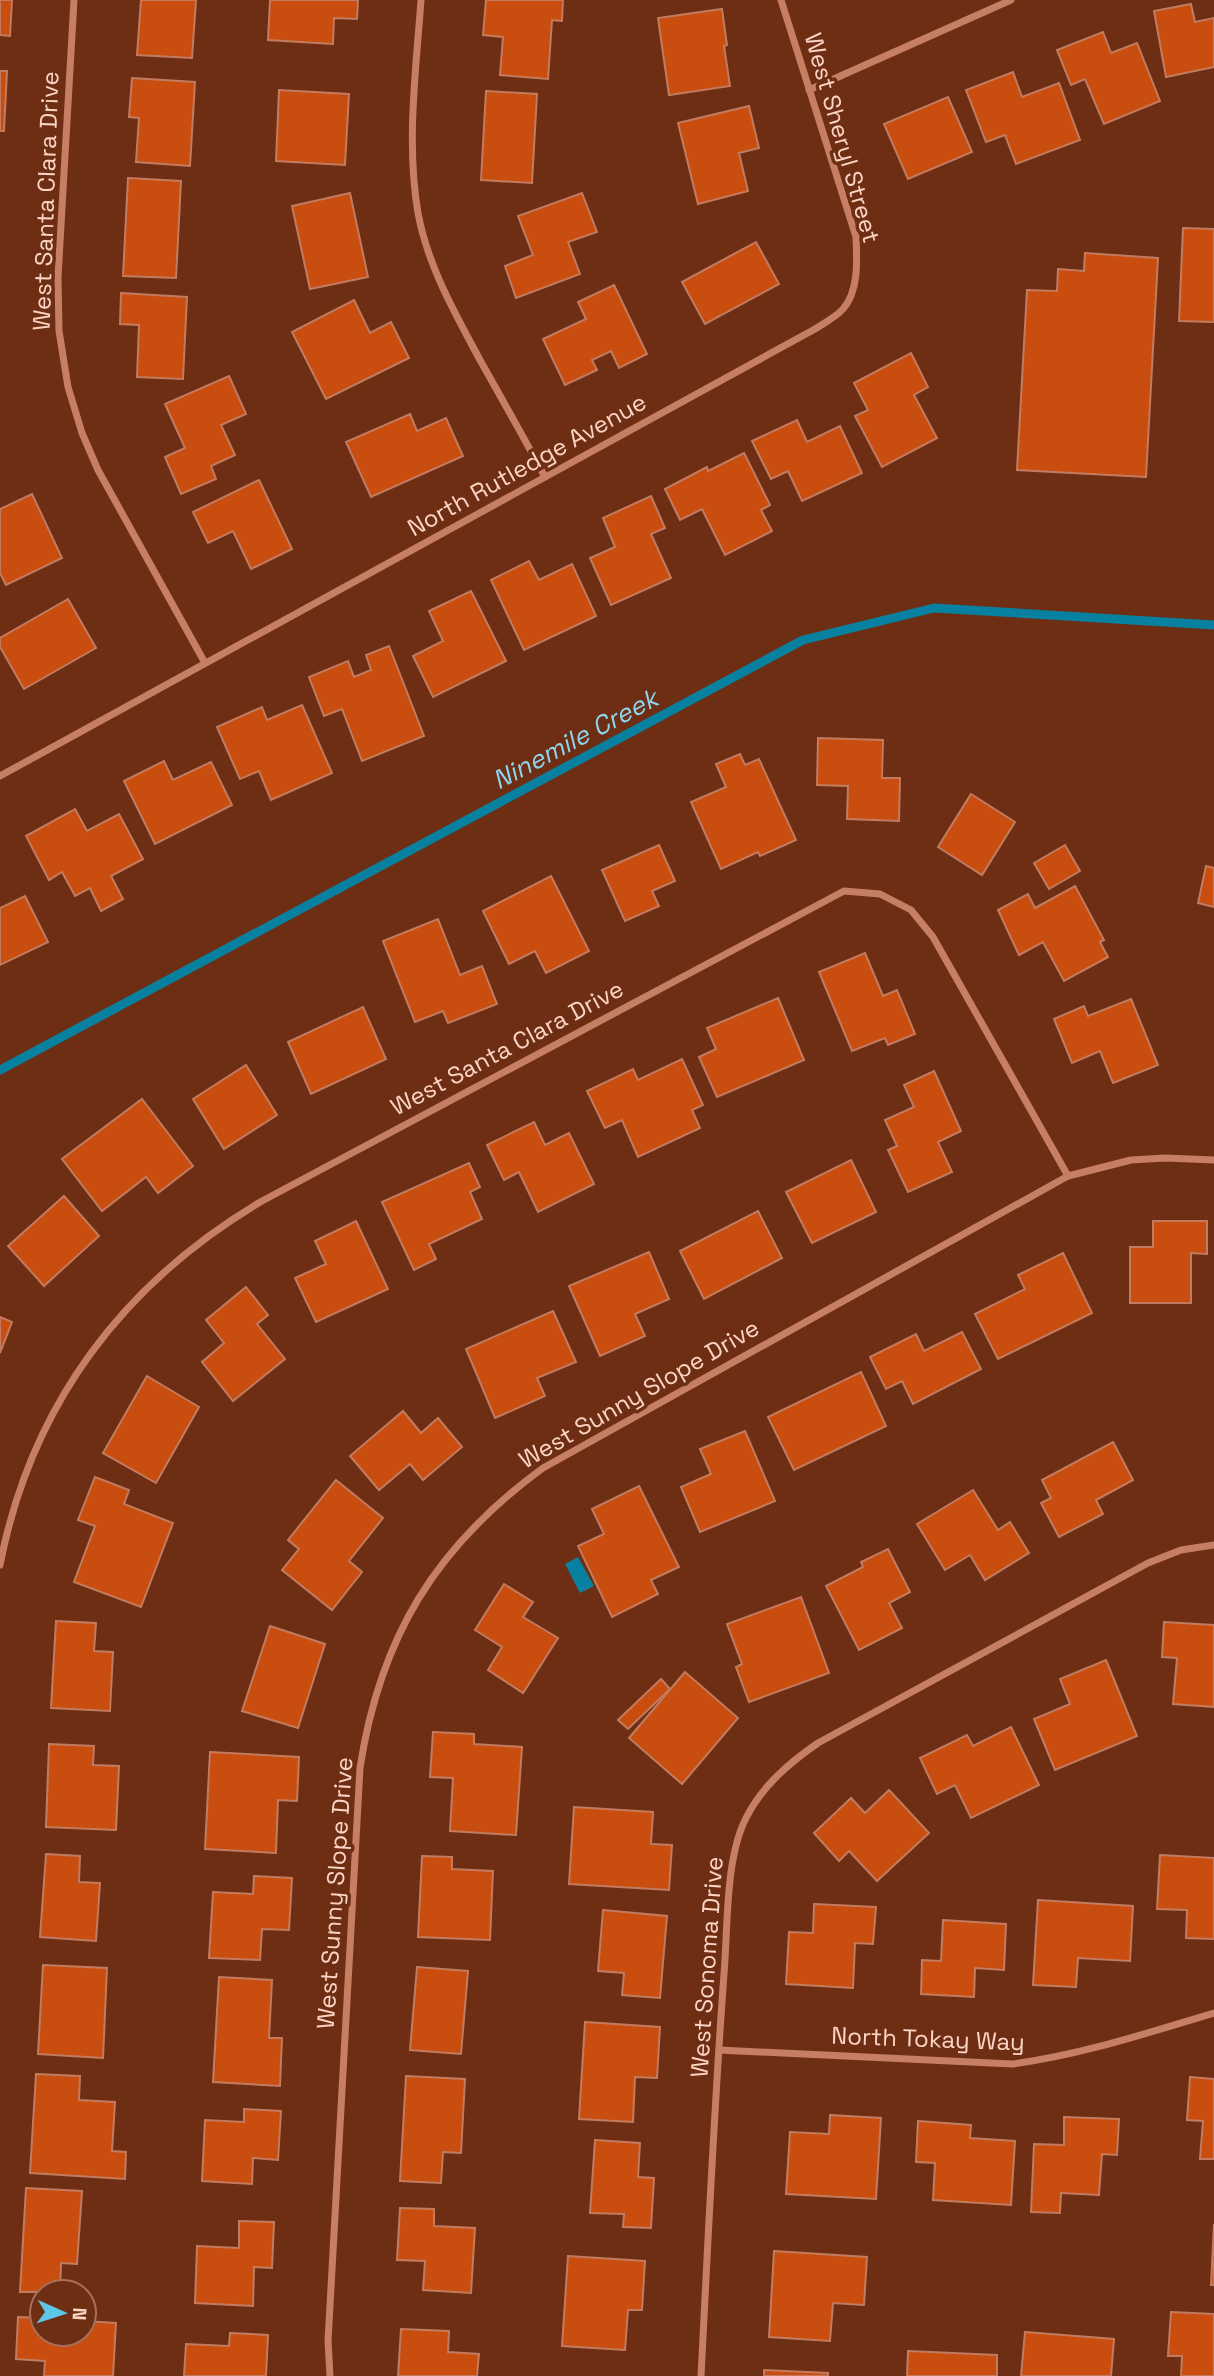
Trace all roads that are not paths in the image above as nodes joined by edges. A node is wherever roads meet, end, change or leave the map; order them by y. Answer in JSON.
{"nodes":[{"id":1,"x":74,"y":0,"type":"edge"},
{"id":2,"x":421,"y":0,"type":"edge"},
{"id":3,"x":781,"y":0,"type":"edge"},
{"id":4,"x":1011,"y":0,"type":"edge"},
{"id":5,"x":809,"y":90,"type":"junction"},
{"id":6,"x":853,"y":287,"type":"joint"},
{"id":7,"x":545,"y":477,"type":"junction"},
{"id":8,"x":205,"y":663,"type":"junction"},
{"id":9,"x":0,"y":776,"type":"edge"},
{"id":10,"x":1214,"y":1160,"type":"edge"},
{"id":11,"x":1068,"y":1176,"type":"junction"},
{"id":12,"x":1214,"y":1545,"type":"edge"},
{"id":13,"x":0,"y":1565,"type":"edge"},
{"id":14,"x":1214,"y":2013,"type":"edge"},
{"id":15,"x":719,"y":2050,"type":"junction"},
{"id":16,"x":330,"y":2376,"type":"edge"},
{"id":17,"x":701,"y":2376,"type":"edge"}],
"edges":[{"from":1,"to":8,"type":"street","name":"West Santa Clara Drive"},
{"from":2,"to":7,"type":"street"},
{"from":3,"to":5,"type":"street","name":"West Sheryl Street"},
{"from":4,"to":5,"type":"street"},
{"from":5,"to":6,"type":"street","name":"West Sheryl Street"},
{"from":6,"to":7,"type":"street","name":"North Rutledge Avenue"},
{"from":7,"to":8,"type":"street","name":"North Rutledge Avenue"},
{"from":8,"to":9,"type":"street","name":"North Rutledge Avenue"},
{"from":10,"to":11,"type":"street","name":"West Sunny Slope Drive"},
{"from":11,"to":13,"type":"street","name":"West Santa Clara Drive"},
{"from":11,"to":16,"type":"street","name":"West Sunny Slope Drive"},
{"from":12,"to":15,"type":"street","name":"West Sonoma Drive"},
{"from":14,"to":15,"type":"street","name":"North Tokay Way"},
{"from":15,"to":17,"type":"street","name":"West Sonoma Drive"}]}
